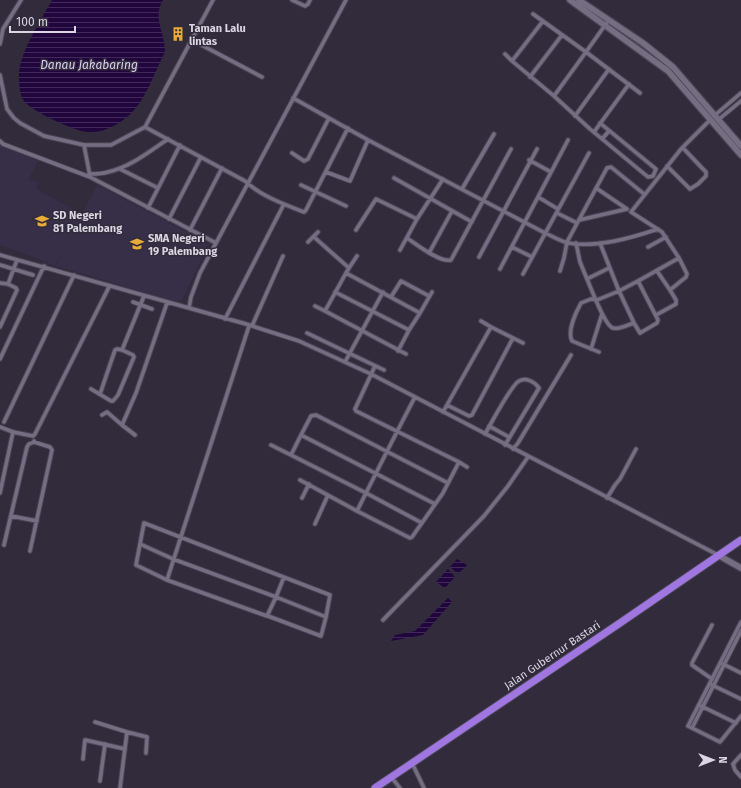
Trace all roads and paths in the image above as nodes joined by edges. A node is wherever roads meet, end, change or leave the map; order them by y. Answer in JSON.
{"nodes":[{"id":1,"x":20,"y":0,"type":"edge"},
{"id":2,"x":213,"y":0,"type":"edge"},
{"id":3,"x":292,"y":0,"type":"edge"},
{"id":4,"x":310,"y":0,"type":"edge"},
{"id":5,"x":346,"y":0,"type":"edge"},
{"id":6,"x":570,"y":0,"type":"edge"},
{"id":7,"x":579,"y":0,"type":"edge"},
{"id":8,"x":533,"y":14,"type":"dead end"},
{"id":9,"x":542,"y":21,"type":"junction"},
{"id":10,"x":606,"y":23,"type":"junction"},
{"id":11,"x":562,"y":35,"type":"junction"},
{"id":12,"x":192,"y":40,"type":"junction"},
{"id":13,"x":0,"y":44,"type":"edge"},
{"id":14,"x":586,"y":52,"type":"junction"},
{"id":15,"x":505,"y":54,"type":"dead end"},
{"id":16,"x":512,"y":61,"type":"junction"},
{"id":17,"x":609,"y":70,"type":"junction"},
{"id":18,"x":0,"y":75,"type":"edge"},
{"id":19,"x":262,"y":77,"type":"dead end"},
{"id":20,"x":530,"y":77,"type":"junction"},
{"id":21,"x":629,"y":84,"type":"junction"},
{"id":22,"x":640,"y":93,"type":"dead end"},
{"id":23,"x":741,"y":94,"type":"edge"},
{"id":24,"x":554,"y":96,"type":"junction"},
{"id":25,"x":293,"y":98,"type":"junction"},
{"id":26,"x":741,"y":101,"type":"edge"},
{"id":27,"x":576,"y":116,"type":"junction"},
{"id":28,"x":329,"y":118,"type":"junction"},
{"id":29,"x":715,"y":120,"type":"junction"},
{"id":30,"x":600,"y":123,"type":"junction"},
{"id":31,"x":145,"y":127,"type":"junction"},
{"id":32,"x":348,"y":128,"type":"junction"},
{"id":33,"x":609,"y":131,"type":"junction"},
{"id":34,"x":594,"y":132,"type":"junction"},
{"id":35,"x":494,"y":134,"type":"dead end"},
{"id":36,"x":168,"y":139,"type":"junction"},
{"id":37,"x":602,"y":139,"type":"junction"},
{"id":38,"x":368,"y":140,"type":"junction"},
{"id":39,"x":568,"y":140,"type":"dead end"},
{"id":40,"x":0,"y":141,"type":"edge"},
{"id":41,"x":84,"y":145,"type":"junction"},
{"id":42,"x":180,"y":146,"type":"junction"},
{"id":43,"x":741,"y":146,"type":"edge"},
{"id":44,"x":683,"y":148,"type":"junction"},
{"id":45,"x":511,"y":149,"type":"dead end"},
{"id":46,"x":537,"y":149,"type":"dead end"},
{"id":47,"x":292,"y":153,"type":"dead end"},
{"id":48,"x":589,"y":153,"type":"dead end"},
{"id":49,"x":741,"y":155,"type":"edge"},
{"id":50,"x":200,"y":157,"type":"junction"},
{"id":51,"x":530,"y":160,"type":"junction"},
{"id":52,"x":667,"y":166,"type":"junction"},
{"id":53,"x":120,"y":168,"type":"junction"},
{"id":54,"x":222,"y":168,"type":"junction"},
{"id":55,"x":326,"y":172,"type":"junction"},
{"id":56,"x":551,"y":172,"type":"junction"},
{"id":57,"x":90,"y":176,"type":"junction"},
{"id":58,"x":394,"y":178,"type":"dead end"},
{"id":59,"x":443,"y":179,"type":"junction"},
{"id":60,"x":248,"y":183,"type":"junction"},
{"id":61,"x":301,"y":185,"type":"dead end"},
{"id":62,"x":158,"y":188,"type":"junction"},
{"id":63,"x":596,"y":188,"type":"junction"},
{"id":64,"x":462,"y":189,"type":"junction"},
{"id":65,"x":316,"y":192,"type":"junction"},
{"id":66,"x":644,"y":194,"type":"junction"},
{"id":67,"x":538,"y":197,"type":"junction"},
{"id":68,"x":430,"y":199,"type":"junction"},
{"id":69,"x":484,"y":200,"type":"junction"},
{"id":70,"x":284,"y":204,"type":"junction"},
{"id":71,"x":346,"y":206,"type":"dead end"},
{"id":72,"x":148,"y":208,"type":"junction"},
{"id":73,"x":627,"y":209,"type":"junction"},
{"id":74,"x":452,"y":211,"type":"junction"},
{"id":75,"x":503,"y":211,"type":"junction"},
{"id":76,"x":557,"y":211,"type":"junction"},
{"id":77,"x":631,"y":212,"type":"junction"},
{"id":78,"x":169,"y":219,"type":"junction"},
{"id":79,"x":416,"y":219,"type":"junction"},
{"id":80,"x":472,"y":222,"type":"junction"},
{"id":81,"x":525,"y":222,"type":"junction"},
{"id":82,"x":578,"y":222,"type":"junction"},
{"id":83,"x":658,"y":228,"type":"junction"},
{"id":84,"x":190,"y":230,"type":"junction"},
{"id":85,"x":356,"y":230,"type":"dead end"},
{"id":86,"x":318,"y":232,"type":"dead end"},
{"id":87,"x":545,"y":233,"type":"junction"},
{"id":88,"x":314,"y":237,"type":"junction"},
{"id":89,"x":666,"y":237,"type":"junction"},
{"id":90,"x":407,"y":238,"type":"junction"},
{"id":91,"x":308,"y":242,"type":"dead end"},
{"id":92,"x":567,"y":242,"type":"junction"},
{"id":93,"x":216,"y":243,"type":"junction"},
{"id":94,"x":576,"y":243,"type":"junction"},
{"id":95,"x":600,"y":243,"type":"junction"},
{"id":96,"x":512,"y":247,"type":"junction"},
{"id":97,"x":648,"y":247,"type":"dead end"},
{"id":98,"x":400,"y":250,"type":"dead end"},
{"id":99,"x":430,"y":253,"type":"junction"},
{"id":100,"x":0,"y":255,"type":"edge"},
{"id":101,"x":283,"y":256,"type":"dead end"},
{"id":102,"x":357,"y":256,"type":"dead end"},
{"id":103,"x":479,"y":257,"type":"dead end"},
{"id":104,"x":532,"y":257,"type":"junction"},
{"id":105,"x":679,"y":258,"type":"junction"},
{"id":106,"x":17,"y":260,"type":"junction"},
{"id":107,"x":0,"y":265,"type":"edge"},
{"id":108,"x":44,"y":266,"type":"junction"},
{"id":109,"x":349,"y":268,"type":"junction"},
{"id":110,"x":609,"y":268,"type":"junction"},
{"id":111,"x":500,"y":269,"type":"dead end"},
{"id":112,"x":14,"y":270,"type":"junction"},
{"id":113,"x":560,"y":271,"type":"dead end"},
{"id":114,"x":657,"y":271,"type":"junction"},
{"id":115,"x":346,"y":273,"type":"junction"},
{"id":116,"x":523,"y":274,"type":"dead end"},
{"id":117,"x":33,"y":275,"type":"dead end"},
{"id":118,"x":74,"y":275,"type":"junction"},
{"id":119,"x":587,"y":279,"type":"junction"},
{"id":120,"x":638,"y":281,"type":"junction"},
{"id":121,"x":0,"y":283,"type":"edge"},
{"id":122,"x":8,"y":284,"type":"junction"},
{"id":123,"x":109,"y":287,"type":"junction"},
{"id":124,"x":670,"y":290,"type":"junction"},
{"id":125,"x":619,"y":291,"type":"junction"},
{"id":126,"x":335,"y":292,"type":"junction"},
{"id":127,"x":382,"y":292,"type":"junction"},
{"id":128,"x":432,"y":292,"type":"dead end"},
{"id":129,"x":144,"y":296,"type":"junction"},
{"id":130,"x":429,"y":296,"type":"junction"},
{"id":131,"x":391,"y":297,"type":"junction"},
{"id":132,"x":597,"y":300,"type":"junction"},
{"id":133,"x":133,"y":302,"type":"dead end"},
{"id":134,"x":167,"y":303,"type":"junction"},
{"id":135,"x":140,"y":306,"type":"junction"},
{"id":136,"x":315,"y":306,"type":"dead end"},
{"id":137,"x":189,"y":308,"type":"junction"},
{"id":138,"x":152,"y":309,"type":"dead end"},
{"id":139,"x":325,"y":311,"type":"junction"},
{"id":140,"x":372,"y":311,"type":"junction"},
{"id":141,"x":420,"y":313,"type":"junction"},
{"id":142,"x":602,"y":314,"type":"junction"},
{"id":143,"x":656,"y":315,"type":"junction"},
{"id":144,"x":225,"y":318,"type":"junction"},
{"id":145,"x":481,"y":321,"type":"dead end"},
{"id":146,"x":634,"y":322,"type":"junction"},
{"id":147,"x":250,"y":326,"type":"junction"},
{"id":148,"x":0,"y":327,"type":"edge"},
{"id":149,"x":491,"y":327,"type":"junction"},
{"id":150,"x":409,"y":330,"type":"junction"},
{"id":151,"x":362,"y":331,"type":"junction"},
{"id":152,"x":307,"y":332,"type":"dead end"},
{"id":153,"x":513,"y":338,"type":"junction"},
{"id":154,"x":523,"y":343,"type":"dead end"},
{"id":155,"x":591,"y":349,"type":"junction"},
{"id":156,"x":122,"y":350,"type":"junction"},
{"id":157,"x":398,"y":351,"type":"junction"},
{"id":158,"x":599,"y":352,"type":"dead end"},
{"id":159,"x":350,"y":354,"type":"junction"},
{"id":160,"x":406,"y":354,"type":"dead end"},
{"id":161,"x":572,"y":355,"type":"dead end"},
{"id":162,"x":0,"y":359,"type":"edge"},
{"id":163,"x":361,"y":360,"type":"junction"},
{"id":164,"x":345,"y":362,"type":"junction"},
{"id":165,"x":375,"y":366,"type":"junction"},
{"id":166,"x":357,"y":367,"type":"junction"},
{"id":167,"x":384,"y":370,"type":"dead end"},
{"id":168,"x":371,"y":374,"type":"junction"},
{"id":169,"x":91,"y":389,"type":"dead end"},
{"id":170,"x":100,"y":394,"type":"junction"},
{"id":171,"x":415,"y":397,"type":"junction"},
{"id":172,"x":447,"y":405,"type":"junction"},
{"id":173,"x":443,"y":412,"type":"junction"},
{"id":174,"x":102,"y":416,"type":"dead end"},
{"id":175,"x":4,"y":422,"type":"dead end"},
{"id":176,"x":122,"y":425,"type":"junction"},
{"id":177,"x":489,"y":426,"type":"junction"},
{"id":178,"x":0,"y":427,"type":"edge"},
{"id":179,"x":397,"y":431,"type":"junction"},
{"id":180,"x":13,"y":432,"type":"junction"},
{"id":181,"x":485,"y":434,"type":"junction"},
{"id":182,"x":135,"y":435,"type":"dead end"},
{"id":183,"x":301,"y":435,"type":"junction"},
{"id":184,"x":33,"y":436,"type":"junction"},
{"id":185,"x":509,"y":437,"type":"junction"},
{"id":186,"x":34,"y":442,"type":"junction"},
{"id":187,"x":505,"y":444,"type":"junction"},
{"id":188,"x":271,"y":445,"type":"dead end"},
{"id":189,"x":513,"y":449,"type":"junction"},
{"id":190,"x":636,"y":449,"type":"dead end"},
{"id":191,"x":387,"y":452,"type":"junction"},
{"id":192,"x":291,"y":455,"type":"junction"},
{"id":193,"x":528,"y":457,"type":"junction"},
{"id":194,"x":459,"y":462,"type":"junction"},
{"id":195,"x":467,"y":467,"type":"dead end"},
{"id":196,"x":376,"y":474,"type":"junction"},
{"id":197,"x":300,"y":480,"type":"dead end"},
{"id":198,"x":448,"y":483,"type":"junction"},
{"id":199,"x":309,"y":484,"type":"junction"},
{"id":200,"x":366,"y":492,"type":"junction"},
{"id":201,"x":0,"y":493,"type":"edge"},
{"id":202,"x":328,"y":495,"type":"junction"},
{"id":203,"x":302,"y":498,"type":"dead end"},
{"id":204,"x":607,"y":498,"type":"junction"},
{"id":205,"x":435,"y":504,"type":"junction"},
{"id":206,"x":357,"y":511,"type":"junction"},
{"id":207,"x":11,"y":516,"type":"junction"},
{"id":208,"x":37,"y":521,"type":"junction"},
{"id":209,"x":422,"y":523,"type":"junction"},
{"id":210,"x":315,"y":524,"type":"dead end"},
{"id":211,"x":180,"y":537,"type":"junction"},
{"id":212,"x":741,"y":540,"type":"edge"},
{"id":213,"x":140,"y":544,"type":"junction"},
{"id":214,"x":4,"y":545,"type":"dead end"},
{"id":215,"x":30,"y":551,"type":"dead end"},
{"id":216,"x":721,"y":556,"type":"junction"},
{"id":217,"x":173,"y":559,"type":"junction"},
{"id":218,"x":741,"y":568,"type":"edge"},
{"id":219,"x":284,"y":577,"type":"junction"},
{"id":220,"x":167,"y":580,"type":"junction"},
{"id":221,"x":276,"y":597,"type":"junction"},
{"id":222,"x":268,"y":616,"type":"junction"},
{"id":223,"x":326,"y":617,"type":"junction"},
{"id":224,"x":383,"y":620,"type":"dead end"},
{"id":225,"x":741,"y":622,"type":"edge"},
{"id":226,"x":712,"y":625,"type":"dead end"},
{"id":227,"x":741,"y":631,"type":"edge"},
{"id":228,"x":722,"y":664,"type":"junction"},
{"id":229,"x":741,"y":673,"type":"edge"},
{"id":230,"x":712,"y":679,"type":"junction"},
{"id":231,"x":711,"y":685,"type":"junction"},
{"id":232,"x":741,"y":699,"type":"edge"},
{"id":233,"x":698,"y":705,"type":"junction"},
{"id":234,"x":703,"y":707,"type":"junction"},
{"id":235,"x":741,"y":716,"type":"edge"},
{"id":236,"x":96,"y":722,"type":"dead end"},
{"id":237,"x":736,"y":723,"type":"junction"},
{"id":238,"x":692,"y":728,"type":"junction"},
{"id":239,"x":127,"y":732,"type":"junction"},
{"id":240,"x":105,"y":744,"type":"junction"},
{"id":241,"x":125,"y":749,"type":"junction"},
{"id":242,"x":146,"y":753,"type":"dead end"},
{"id":243,"x":741,"y":755,"type":"edge"},
{"id":244,"x":83,"y":760,"type":"dead end"},
{"id":245,"x":412,"y":763,"type":"junction"},
{"id":246,"x":741,"y":777,"type":"edge"},
{"id":247,"x":391,"y":778,"type":"junction"},
{"id":248,"x":100,"y":781,"type":"dead end"},
{"id":249,"x":400,"y":787,"type":"edge"},
{"id":250,"x":120,"y":788,"type":"edge"},
{"id":251,"x":375,"y":788,"type":"edge"},
{"id":252,"x":424,"y":788,"type":"edge"}],
"edges":[{"from":1,"to":13,"type":"street"},
{"from":2,"to":12,"type":"street"},
{"from":3,"to":4,"type":"street"},
{"from":5,"to":25,"type":"street"},
{"from":6,"to":10,"type":"street"},
{"from":7,"to":10,"type":"street"},
{"from":8,"to":9,"type":"street"},
{"from":9,"to":11,"type":"street"},
{"from":9,"to":16,"type":"street"},
{"from":10,"to":14,"type":"street"},
{"from":10,"to":29,"type":"street"},
{"from":11,"to":14,"type":"street"},
{"from":11,"to":20,"type":"street"},
{"from":12,"to":19,"type":"street"},
{"from":12,"to":31,"type":"street"},
{"from":14,"to":17,"type":"street"},
{"from":14,"to":24,"type":"street"},
{"from":15,"to":16,"type":"street"},
{"from":16,"to":20,"type":"street"},
{"from":17,"to":21,"type":"street"},
{"from":17,"to":27,"type":"street"},
{"from":18,"to":41,"type":"street"},
{"from":20,"to":24,"type":"street"},
{"from":21,"to":22,"type":"street"},
{"from":21,"to":30,"type":"street"},
{"from":23,"to":29,"type":"street"},
{"from":24,"to":27,"type":"street"},
{"from":25,"to":28,"type":"street"},
{"from":25,"to":60,"type":"street"},
{"from":26,"to":29,"type":"street"},
{"from":27,"to":34,"type":"street"},
{"from":28,"to":32,"type":"street"},
{"from":28,"to":47,"type":"street"},
{"from":29,"to":43,"type":"street"},
{"from":29,"to":44,"type":"street"},
{"from":29,"to":49,"type":"street"},
{"from":30,"to":33,"type":"street"},
{"from":30,"to":34,"type":"street"},
{"from":31,"to":36,"type":"street"},
{"from":31,"to":41,"type":"street"},
{"from":32,"to":38,"type":"street"},
{"from":32,"to":55,"type":"street"},
{"from":33,"to":37,"type":"street"},
{"from":33,"to":37,"type":"street"},
{"from":34,"to":37,"type":"street"},
{"from":35,"to":64,"type":"street"},
{"from":36,"to":42,"type":"street"},
{"from":36,"to":53,"type":"street"},
{"from":38,"to":55,"type":"street"},
{"from":38,"to":59,"type":"street"},
{"from":39,"to":56,"type":"street"},
{"from":40,"to":57,"type":"street"},
{"from":41,"to":57,"type":"street"},
{"from":42,"to":50,"type":"street"},
{"from":42,"to":62,"type":"street"},
{"from":44,"to":52,"type":"street"},
{"from":44,"to":52,"type":"street"},
{"from":45,"to":69,"type":"street"},
{"from":46,"to":51,"type":"street"},
{"from":48,"to":76,"type":"street"},
{"from":50,"to":54,"type":"street"},
{"from":50,"to":78,"type":"street"},
{"from":51,"to":56,"type":"street"},
{"from":51,"to":75,"type":"street"},
{"from":52,"to":66,"type":"street"},
{"from":53,"to":57,"type":"street"},
{"from":53,"to":62,"type":"street"},
{"from":54,"to":60,"type":"street"},
{"from":54,"to":84,"type":"street"},
{"from":55,"to":65,"type":"street"},
{"from":56,"to":67,"type":"street"},
{"from":57,"to":72,"type":"street"},
{"from":58,"to":68,"type":"street"},
{"from":59,"to":64,"type":"street"},
{"from":59,"to":68,"type":"street"},
{"from":60,"to":70,"type":"street"},
{"from":60,"to":93,"type":"street"},
{"from":61,"to":65,"type":"street"},
{"from":62,"to":72,"type":"street"},
{"from":63,"to":66,"type":"street"},
{"from":63,"to":73,"type":"street"},
{"from":63,"to":82,"type":"street"},
{"from":64,"to":69,"type":"street"},
{"from":65,"to":70,"type":"street"},
{"from":65,"to":71,"type":"street"},
{"from":66,"to":77,"type":"street"},
{"from":67,"to":76,"type":"street"},
{"from":67,"to":81,"type":"street"},
{"from":68,"to":74,"type":"street"},
{"from":68,"to":79,"type":"street"},
{"from":69,"to":75,"type":"street"},
{"from":69,"to":80,"type":"street"},
{"from":70,"to":144,"type":"street"},
{"from":72,"to":78,"type":"street"},
{"from":73,"to":77,"type":"street"},
{"from":73,"to":82,"type":"street"},
{"from":74,"to":80,"type":"street"},
{"from":74,"to":99,"type":"street"},
{"from":75,"to":81,"type":"street"},
{"from":75,"to":103,"type":"street"},
{"from":76,"to":82,"type":"street"},
{"from":76,"to":87,"type":"street"},
{"from":77,"to":83,"type":"street"},
{"from":78,"to":84,"type":"street"},
{"from":79,"to":85,"type":"street"},
{"from":79,"to":90,"type":"street"},
{"from":80,"to":99,"type":"street"},
{"from":81,"to":87,"type":"street"},
{"from":81,"to":96,"type":"street"},
{"from":82,"to":92,"type":"street"},
{"from":83,"to":89,"type":"street"},
{"from":83,"to":95,"type":"street"},
{"from":84,"to":93,"type":"street"},
{"from":86,"to":88,"type":"street"},
{"from":87,"to":92,"type":"street"},
{"from":87,"to":104,"type":"street"},
{"from":88,"to":91,"type":"street"},
{"from":88,"to":109,"type":"street"},
{"from":89,"to":97,"type":"street"},
{"from":89,"to":105,"type":"street"},
{"from":90,"to":98,"type":"street"},
{"from":90,"to":99,"type":"street"},
{"from":92,"to":94,"type":"street"},
{"from":92,"to":113,"type":"street"},
{"from":93,"to":137,"type":"street"},
{"from":94,"to":95,"type":"street"},
{"from":94,"to":119,"type":"street"},
{"from":95,"to":110,"type":"street"},
{"from":96,"to":104,"type":"street"},
{"from":96,"to":111,"type":"street"},
{"from":100,"to":106,"type":"street"},
{"from":101,"to":147,"type":"street"},
{"from":102,"to":109,"type":"street"},
{"from":104,"to":116,"type":"street"},
{"from":105,"to":114,"type":"street"},
{"from":105,"to":124,"type":"street"},
{"from":106,"to":108,"type":"street"},
{"from":106,"to":112,"type":"street"},
{"from":107,"to":112,"type":"street"},
{"from":108,"to":118,"type":"street"},
{"from":108,"to":162,"type":"street"},
{"from":109,"to":115,"type":"street"},
{"from":110,"to":119,"type":"street"},
{"from":110,"to":125,"type":"street"},
{"from":112,"to":117,"type":"street"},
{"from":112,"to":122,"type":"street"},
{"from":114,"to":120,"type":"street"},
{"from":114,"to":124,"type":"street"},
{"from":115,"to":126,"type":"street"},
{"from":115,"to":127,"type":"street"},
{"from":118,"to":123,"type":"street"},
{"from":118,"to":175,"type":"street"},
{"from":119,"to":132,"type":"street"},
{"from":120,"to":125,"type":"street"},
{"from":120,"to":143,"type":"street"},
{"from":121,"to":122,"type":"street"},
{"from":122,"to":148,"type":"street"},
{"from":123,"to":129,"type":"street"},
{"from":123,"to":184,"type":"street"},
{"from":124,"to":143,"type":"street"},
{"from":125,"to":132,"type":"street"},
{"from":125,"to":146,"type":"street"},
{"from":126,"to":139,"type":"street"},
{"from":126,"to":140,"type":"street"},
{"from":127,"to":131,"type":"street"},
{"from":127,"to":140,"type":"street"},
{"from":128,"to":130,"type":"street"},
{"from":129,"to":134,"type":"street"},
{"from":129,"to":135,"type":"street"},
{"from":130,"to":131,"type":"street"},
{"from":130,"to":141,"type":"street"},
{"from":131,"to":141,"type":"street"},
{"from":132,"to":142,"type":"street"},
{"from":132,"to":155,"type":"street"},
{"from":133,"to":135,"type":"street"},
{"from":134,"to":137,"type":"street"},
{"from":134,"to":176,"type":"street"},
{"from":135,"to":138,"type":"street"},
{"from":135,"to":156,"type":"street"},
{"from":136,"to":139,"type":"street"},
{"from":137,"to":144,"type":"street"},
{"from":139,"to":151,"type":"street"},
{"from":140,"to":150,"type":"street"},
{"from":140,"to":151,"type":"street"},
{"from":141,"to":150,"type":"street"},
{"from":142,"to":146,"type":"street"},
{"from":142,"to":155,"type":"street"},
{"from":143,"to":146,"type":"street"},
{"from":144,"to":147,"type":"street"},
{"from":145,"to":149,"type":"street"},
{"from":147,"to":164,"type":"street"},
{"from":147,"to":211,"type":"street"},
{"from":149,"to":153,"type":"street"},
{"from":149,"to":172,"type":"street"},
{"from":150,"to":157,"type":"street"},
{"from":151,"to":157,"type":"street"},
{"from":151,"to":159,"type":"street"},
{"from":152,"to":159,"type":"street"},
{"from":153,"to":154,"type":"street"},
{"from":153,"to":172,"type":"street"},
{"from":155,"to":158,"type":"street"},
{"from":156,"to":170,"type":"street"},
{"from":156,"to":170,"type":"street"},
{"from":157,"to":160,"type":"street"},
{"from":159,"to":163,"type":"street"},
{"from":159,"to":164,"type":"street"},
{"from":161,"to":189,"type":"street"},
{"from":163,"to":165,"type":"street"},
{"from":163,"to":166,"type":"street"},
{"from":164,"to":166,"type":"street"},
{"from":165,"to":167,"type":"street"},
{"from":165,"to":168,"type":"street"},
{"from":166,"to":168,"type":"street"},
{"from":168,"to":171,"type":"street"},
{"from":168,"to":179,"type":"street"},
{"from":169,"to":170,"type":"street"},
{"from":171,"to":173,"type":"street"},
{"from":171,"to":179,"type":"street"},
{"from":172,"to":173,"type":"street"},
{"from":173,"to":181,"type":"street"},
{"from":174,"to":176,"type":"street"},
{"from":176,"to":182,"type":"street"},
{"from":177,"to":181,"type":"street"},
{"from":177,"to":185,"type":"street"},
{"from":177,"to":185,"type":"street"},
{"from":178,"to":180,"type":"street"},
{"from":179,"to":191,"type":"street"},
{"from":179,"to":194,"type":"street"},
{"from":180,"to":184,"type":"street"},
{"from":180,"to":201,"type":"street"},
{"from":181,"to":187,"type":"street"},
{"from":183,"to":191,"type":"street"},
{"from":183,"to":192,"type":"street"},
{"from":183,"to":196,"type":"street"},
{"from":184,"to":186,"type":"street"},
{"from":185,"to":187,"type":"street"},
{"from":186,"to":207,"type":"street"},
{"from":186,"to":208,"type":"street"},
{"from":187,"to":189,"type":"street"},
{"from":188,"to":192,"type":"street"},
{"from":189,"to":193,"type":"street"},
{"from":190,"to":204,"type":"street"},
{"from":191,"to":196,"type":"street"},
{"from":191,"to":198,"type":"street"},
{"from":192,"to":200,"type":"street"},
{"from":193,"to":204,"type":"street"},
{"from":193,"to":224,"type":"street"},
{"from":194,"to":195,"type":"street"},
{"from":194,"to":198,"type":"street"},
{"from":196,"to":200,"type":"street"},
{"from":196,"to":205,"type":"street"},
{"from":197,"to":199,"type":"street"},
{"from":198,"to":205,"type":"street"},
{"from":199,"to":202,"type":"street"},
{"from":199,"to":203,"type":"street"},
{"from":200,"to":206,"type":"street"},
{"from":200,"to":209,"type":"street"},
{"from":202,"to":206,"type":"street"},
{"from":202,"to":210,"type":"street"},
{"from":204,"to":216,"type":"street"},
{"from":205,"to":209,"type":"street"},
{"from":206,"to":209,"type":"street"},
{"from":207,"to":208,"type":"street"},
{"from":207,"to":214,"type":"street"},
{"from":208,"to":215,"type":"street"},
{"from":211,"to":213,"type":"street"},
{"from":211,"to":217,"type":"street"},
{"from":211,"to":219,"type":"street"},
{"from":212,"to":216,"type":"highway","name":"Jalan Gubernur Bastari"},
{"from":213,"to":217,"type":"street"},
{"from":213,"to":220,"type":"street"},
{"from":216,"to":218,"type":"street"},
{"from":216,"to":245,"type":"highway","name":"Jalan Gubernur Bastari"},
{"from":217,"to":220,"type":"street"},
{"from":217,"to":221,"type":"street"},
{"from":219,"to":221,"type":"street"},
{"from":219,"to":223,"type":"street"},
{"from":220,"to":222,"type":"street"},
{"from":221,"to":222,"type":"street"},
{"from":221,"to":223,"type":"street"},
{"from":222,"to":223,"type":"street"},
{"from":225,"to":228,"type":"street"},
{"from":226,"to":230,"type":"street"},
{"from":227,"to":228,"type":"street"},
{"from":228,"to":229,"type":"street"},
{"from":228,"to":230,"type":"street"},
{"from":228,"to":231,"type":"street"},
{"from":230,"to":231,"type":"street"},
{"from":231,"to":232,"type":"street"},
{"from":231,"to":233,"type":"street"},
{"from":231,"to":234,"type":"street"},
{"from":233,"to":234,"type":"street"},
{"from":233,"to":238,"type":"street"},
{"from":234,"to":237,"type":"street"},
{"from":234,"to":238,"type":"street"},
{"from":235,"to":237,"type":"street"},
{"from":236,"to":239,"type":"street"},
{"from":237,"to":238,"type":"street"},
{"from":239,"to":241,"type":"street"},
{"from":239,"to":242,"type":"street"},
{"from":240,"to":241,"type":"street"},
{"from":240,"to":244,"type":"street"},
{"from":240,"to":248,"type":"street"},
{"from":241,"to":250,"type":"street"},
{"from":243,"to":246,"type":"street"},
{"from":245,"to":247,"type":"highway","name":"Jalan Gubernur Bastari"},
{"from":245,"to":252,"type":"street"},
{"from":247,"to":249,"type":"street"},
{"from":247,"to":251,"type":"highway","name":"Jalan Gubernur Bastari"}]}
